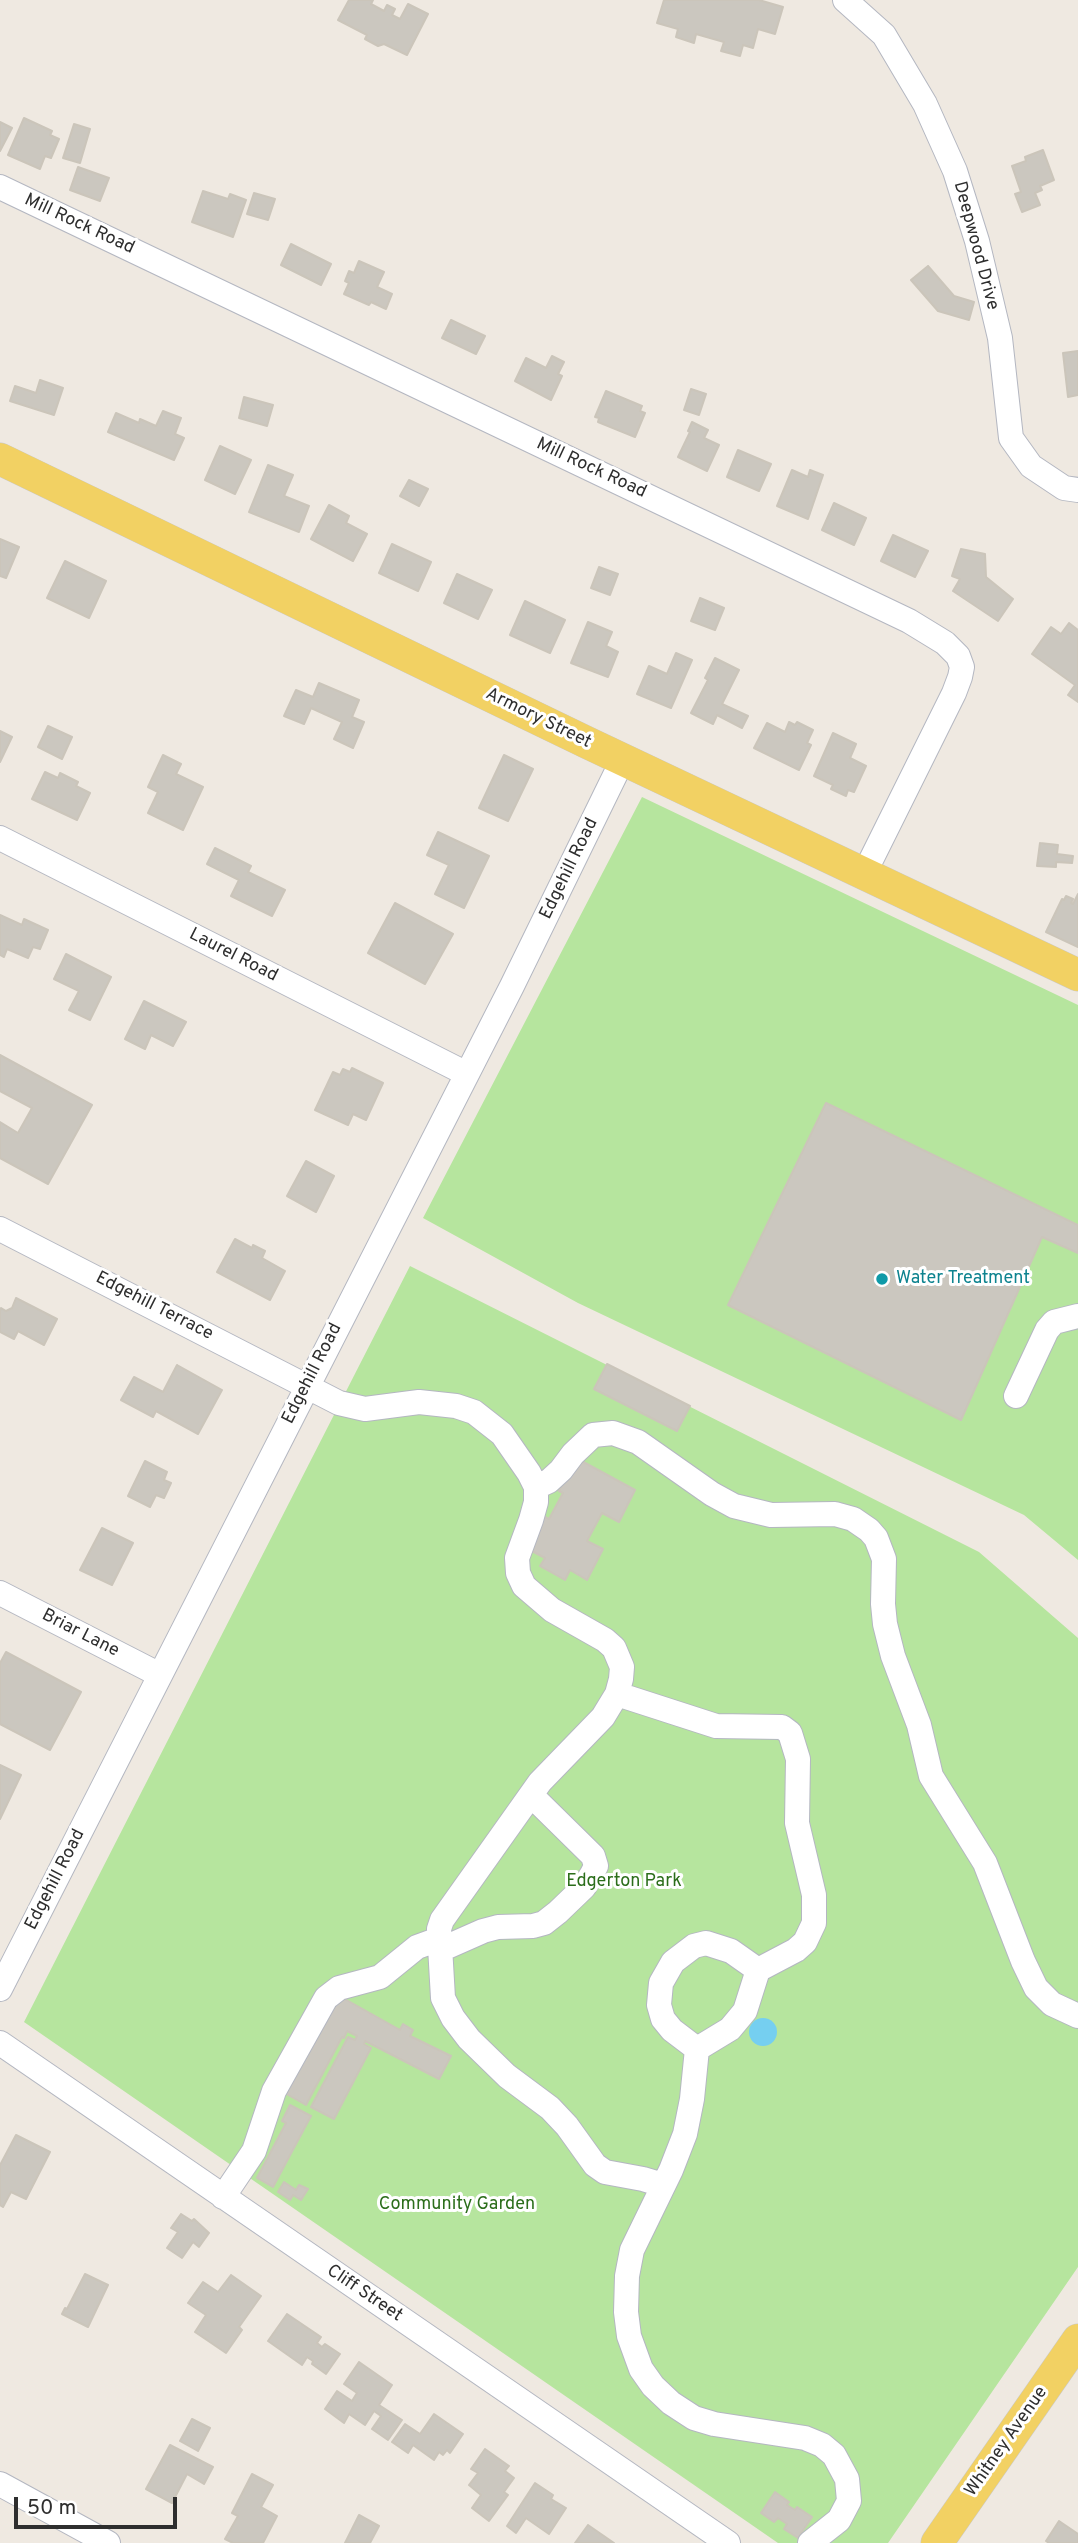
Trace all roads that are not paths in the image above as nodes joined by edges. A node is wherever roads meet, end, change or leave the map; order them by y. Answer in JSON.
{"nodes":[{"id":1,"x":845,"y":0,"type":"edge"},
{"id":2,"x":0,"y":187,"type":"edge"},
{"id":3,"x":0,"y":459,"type":"edge"},
{"id":4,"x":1078,"y":490,"type":"edge"},
{"id":5,"x":623,"y":759,"type":"junction"},
{"id":6,"x":0,"y":838,"type":"edge"},
{"id":7,"x":864,"y":874,"type":"junction"},
{"id":8,"x":1078,"y":975,"type":"edge"},
{"id":9,"x":467,"y":1074,"type":"junction"},
{"id":10,"x":0,"y":1229,"type":"edge"},
{"id":11,"x":1078,"y":1316,"type":"edge"},
{"id":12,"x":307,"y":1385,"type":"junction"},
{"id":13,"x":1016,"y":1396,"type":"dead end"},
{"id":14,"x":536,"y":1487,"type":"junction"},
{"id":15,"x":0,"y":1593,"type":"edge"},
{"id":16,"x":160,"y":1675,"type":"junction"},
{"id":17,"x":617,"y":1694,"type":"junction"},
{"id":18,"x":531,"y":1795,"type":"junction"},
{"id":19,"x":440,"y":1944,"type":"junction"},
{"id":20,"x":758,"y":1970,"type":"junction"},
{"id":21,"x":0,"y":1989,"type":"edge"},
{"id":22,"x":1078,"y":2015,"type":"edge"},
{"id":23,"x":0,"y":2043,"type":"edge"},
{"id":24,"x":697,"y":2049,"type":"junction"},
{"id":25,"x":663,"y":2185,"type":"junction"},
{"id":26,"x":223,"y":2197,"type":"junction"},
{"id":27,"x":1078,"y":2340,"type":"edge"},
{"id":28,"x":0,"y":2484,"type":"edge"},
{"id":29,"x":108,"y":2543,"type":"edge"},
{"id":30,"x":728,"y":2543,"type":"edge"},
{"id":31,"x":810,"y":2543,"type":"edge"},
{"id":32,"x":937,"y":2543,"type":"edge"}],
"edges":[{"from":1,"to":4,"type":"street","name":"Deepwood Drive"},
{"from":2,"to":7,"type":"street","name":"Mill Rock Road"},
{"from":3,"to":5,"type":"main road","name":"Armory Street"},
{"from":5,"to":7,"type":"main road","name":"Armory Street"},
{"from":5,"to":9,"type":"street","name":"Edgehill Road"},
{"from":6,"to":9,"type":"street","name":"Laurel Road"},
{"from":7,"to":8,"type":"main road","name":"Armory Street"},
{"from":9,"to":12,"type":"street","name":"Edgehill Road"},
{"from":10,"to":12,"type":"street","name":"Edgehill Terrace"},
{"from":11,"to":13,"type":"street"},
{"from":12,"to":14,"type":"street","name":"Edgehill Terrace"},
{"from":12,"to":16,"type":"street","name":"Edgehill Road"},
{"from":14,"to":17,"type":"street"},
{"from":14,"to":22,"type":"street"},
{"from":15,"to":16,"type":"street","name":"Briar Lane"},
{"from":16,"to":21,"type":"street","name":"Edgehill Road"},
{"from":17,"to":18,"type":"street"},
{"from":17,"to":20,"type":"street"},
{"from":18,"to":19,"type":"street"},
{"from":18,"to":19,"type":"street"},
{"from":19,"to":25,"type":"street"},
{"from":19,"to":26,"type":"street"},
{"from":20,"to":24,"type":"street"},
{"from":20,"to":24,"type":"street"},
{"from":23,"to":26,"type":"street","name":"Cliff Street"},
{"from":24,"to":25,"type":"street"},
{"from":25,"to":31,"type":"street"},
{"from":26,"to":30,"type":"street","name":"Cliff Street"},
{"from":27,"to":32,"type":"main road","name":"Whitney Avenue"},
{"from":28,"to":29,"type":"street"}]}
